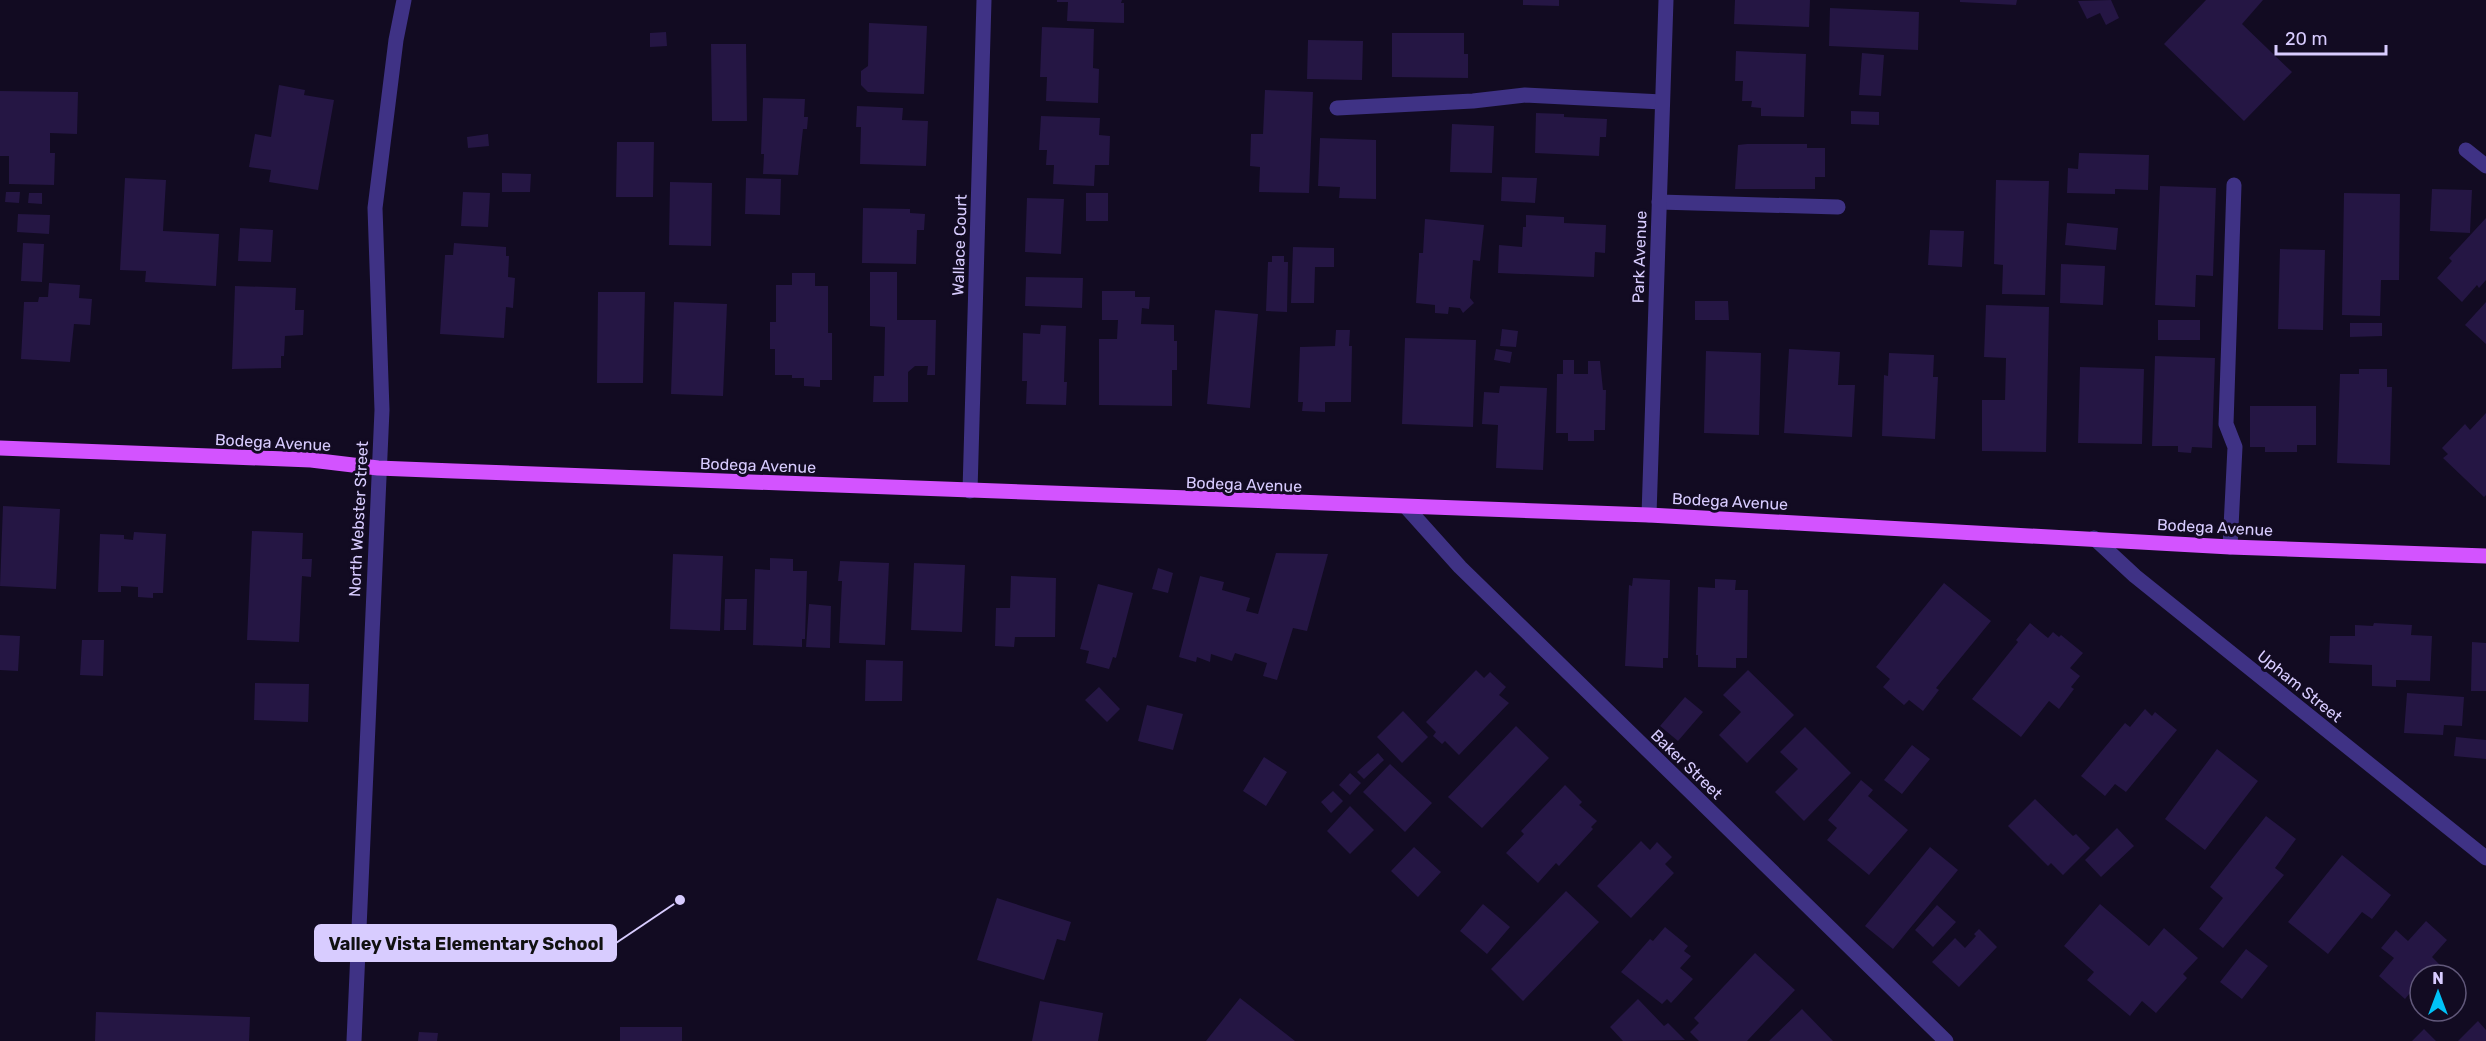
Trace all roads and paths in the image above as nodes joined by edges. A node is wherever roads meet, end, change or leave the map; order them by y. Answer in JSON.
{"nodes":[{"id":1,"x":404,"y":0,"type":"edge"},
{"id":2,"x":984,"y":0,"type":"edge"},
{"id":3,"x":1666,"y":0,"type":"edge"},
{"id":4,"x":1662,"y":102,"type":"junction"},
{"id":5,"x":1337,"y":108,"type":"dead end"},
{"id":6,"x":2466,"y":150,"type":"dead end"},
{"id":7,"x":2486,"y":166,"type":"edge"},
{"id":8,"x":2234,"y":185,"type":"dead end"},
{"id":9,"x":1659,"y":202,"type":"junction"},
{"id":10,"x":1838,"y":207,"type":"dead end"},
{"id":11,"x":0,"y":448,"type":"edge"},
{"id":12,"x":378,"y":468,"type":"junction"},
{"id":13,"x":970,"y":491,"type":"junction"},
{"id":14,"x":1407,"y":508,"type":"junction"},
{"id":15,"x":1649,"y":515,"type":"junction"},
{"id":16,"x":2094,"y":538,"type":"junction"},
{"id":17,"x":2230,"y":547,"type":"junction"},
{"id":18,"x":2486,"y":556,"type":"edge"},
{"id":19,"x":2486,"y":858,"type":"edge"},
{"id":20,"x":354,"y":1041,"type":"edge"},
{"id":21,"x":1946,"y":1041,"type":"edge"}],
"edges":[{"from":1,"to":12,"type":"street","name":"North Webster Street"},
{"from":2,"to":13,"type":"street","name":"Wallace Court"},
{"from":3,"to":4,"type":"street","name":"Park Avenue"},
{"from":4,"to":5,"type":"street"},
{"from":4,"to":9,"type":"street","name":"Park Avenue"},
{"from":6,"to":7,"type":"street"},
{"from":8,"to":17,"type":"street"},
{"from":9,"to":10,"type":"street"},
{"from":9,"to":15,"type":"street","name":"Park Avenue"},
{"from":11,"to":12,"type":"main road","name":"Bodega Avenue"},
{"from":12,"to":13,"type":"main road","name":"Bodega Avenue"},
{"from":12,"to":20,"type":"street","name":"North Webster Street"},
{"from":13,"to":14,"type":"main road","name":"Bodega Avenue"},
{"from":14,"to":15,"type":"main road","name":"Bodega Avenue"},
{"from":14,"to":21,"type":"street","name":"Baker Street"},
{"from":15,"to":16,"type":"main road","name":"Bodega Avenue"},
{"from":16,"to":17,"type":"main road","name":"Bodega Avenue"},
{"from":16,"to":19,"type":"street","name":"Upham Street"},
{"from":17,"to":18,"type":"main road","name":"Bodega Avenue"}]}
